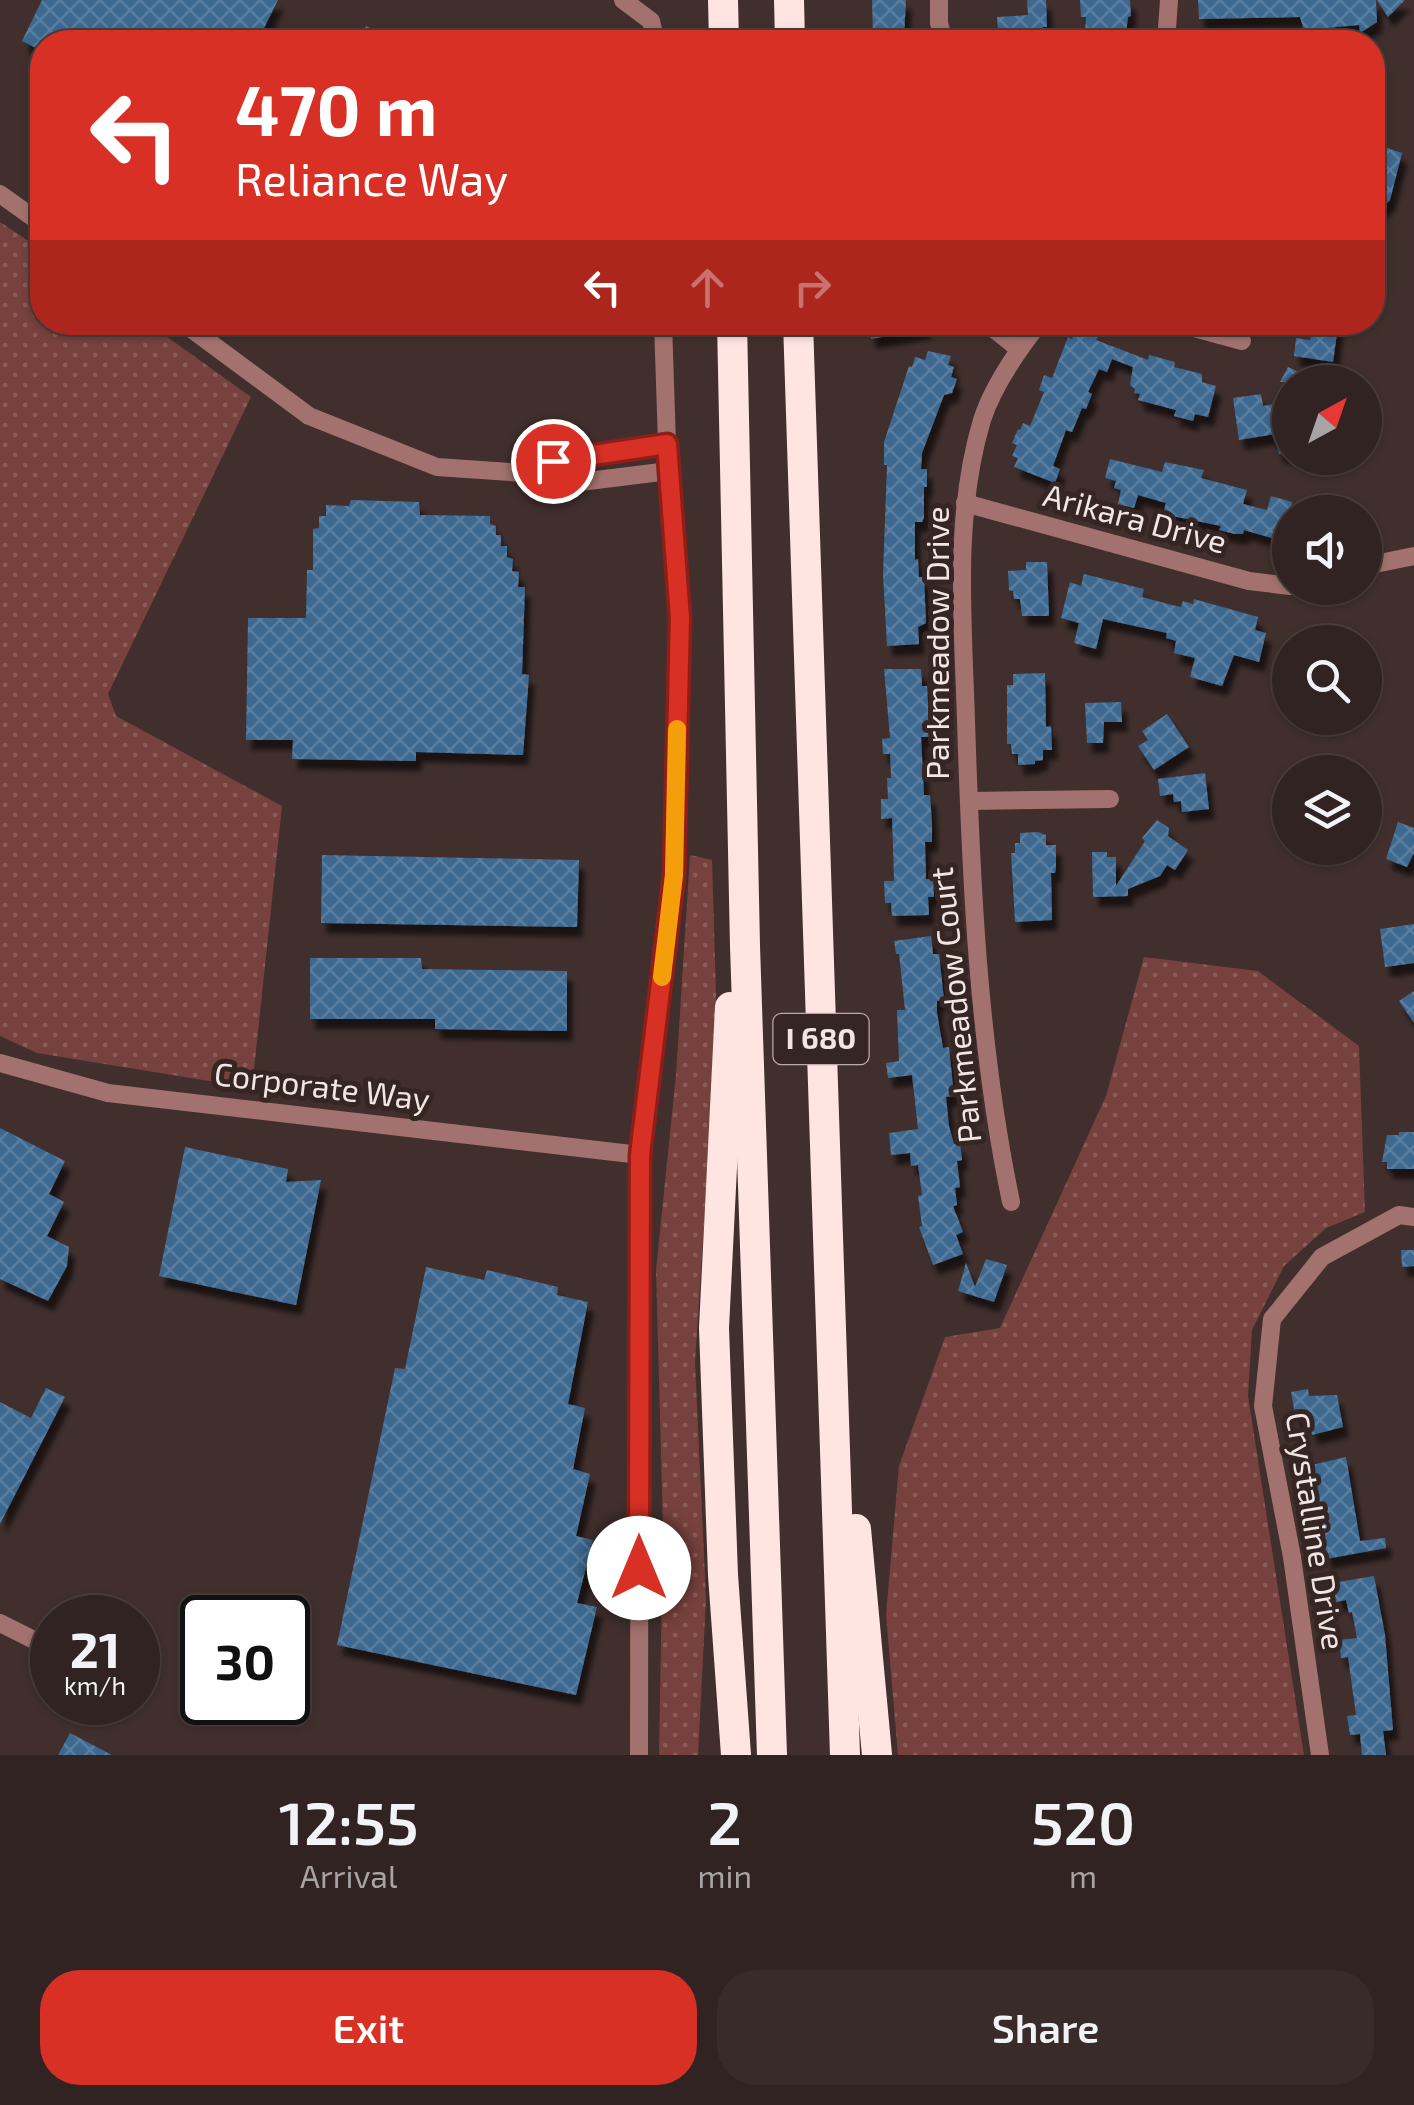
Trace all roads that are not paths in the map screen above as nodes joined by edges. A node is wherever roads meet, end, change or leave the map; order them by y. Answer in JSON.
{"nodes":[{"id":1,"x":623,"y":0,"type":"edge"},
{"id":2,"x":723,"y":0,"type":"edge"},
{"id":3,"x":789,"y":0,"type":"edge"},
{"id":4,"x":939,"y":0,"type":"edge"},
{"id":5,"x":1168,"y":0,"type":"edge"},
{"id":6,"x":653,"y":30,"type":"edge"},
{"id":7,"x":724,"y":30,"type":"edge"},
{"id":8,"x":790,"y":30,"type":"edge"},
{"id":9,"x":943,"y":30,"type":"edge"},
{"id":10,"x":1167,"y":30,"type":"edge"},
{"id":11,"x":0,"y":194,"type":"edge"},
{"id":12,"x":30,"y":215,"type":"edge"},
{"id":13,"x":200,"y":335,"type":"edge"},
{"id":14,"x":663,"y":335,"type":"edge"},
{"id":15,"x":732,"y":335,"type":"edge"},
{"id":16,"x":798,"y":335,"type":"edge"},
{"id":17,"x":1001,"y":335,"type":"edge"},
{"id":18,"x":1030,"y":335,"type":"edge"},
{"id":19,"x":1223,"y":335,"type":"edge"},
{"id":20,"x":1242,"y":340,"type":"dead end"},
{"id":21,"x":1019,"y":349,"type":"junction"},
{"id":22,"x":667,"y":444,"type":"junction"},
{"id":23,"x":669,"y":472,"type":"junction"},
{"id":24,"x":538,"y":474,"type":"junction"},
{"id":25,"x":965,"y":503,"type":"junction"},
{"id":26,"x":1414,"y":556,"type":"edge"},
{"id":27,"x":1382,"y":563,"type":"edge"},
{"id":28,"x":1272,"y":584,"type":"edge"},
{"id":29,"x":1110,"y":799,"type":"dead end"},
{"id":30,"x":968,"y":802,"type":"junction"},
{"id":31,"x":745,"y":946,"type":"junction"},
{"id":32,"x":0,"y":1062,"type":"edge"},
{"id":33,"x":640,"y":1155,"type":"junction"},
{"id":34,"x":1010,"y":1202,"type":"dead end"},
{"id":35,"x":1414,"y":1217,"type":"edge"},
{"id":36,"x":830,"y":1276,"type":"junction"},
{"id":37,"x":724,"y":1574,"type":"junction"},
{"id":38,"x":0,"y":1623,"type":"edge"},
{"id":39,"x":30,"y":1638,"type":"edge"},
{"id":40,"x":639,"y":1755,"type":"edge"},
{"id":41,"x":719,"y":1755,"type":"edge"},
{"id":42,"x":736,"y":1755,"type":"edge"},
{"id":43,"x":772,"y":1755,"type":"edge"},
{"id":44,"x":845,"y":1755,"type":"edge"},
{"id":45,"x":877,"y":1755,"type":"edge"},
{"id":46,"x":1320,"y":1755,"type":"edge"}],
"edges":[{"from":1,"to":6,"type":"street"},
{"from":2,"to":7,"type":"highway"},
{"from":3,"to":8,"type":"highway"},
{"from":4,"to":9,"type":"street"},
{"from":5,"to":10,"type":"street"},
{"from":11,"to":12,"type":"street"},
{"from":13,"to":24,"type":"street"},
{"from":14,"to":22,"type":"street"},
{"from":15,"to":31,"type":"highway","number":"I 680"},
{"from":16,"to":36,"type":"highway","number":"I 680"},
{"from":17,"to":21,"type":"street"},
{"from":18,"to":21,"type":"street","name":"Parkmeadow Drive"},
{"from":19,"to":20,"type":"street"},
{"from":21,"to":25,"type":"street","name":"Parkmeadow Drive"},
{"from":22,"to":23,"type":"street"},
{"from":22,"to":24,"type":"street"},
{"from":23,"to":24,"type":"street"},
{"from":23,"to":33,"type":"street"},
{"from":25,"to":28,"type":"street","name":"Arikara Drive"},
{"from":25,"to":30,"type":"street","name":"Parkmeadow Drive"},
{"from":26,"to":27,"type":"street"},
{"from":29,"to":30,"type":"street"},
{"from":30,"to":34,"type":"street","name":"Parkmeadow Court"},
{"from":31,"to":37,"type":"highway"},
{"from":31,"to":43,"type":"highway","number":"I 680"},
{"from":32,"to":33,"type":"street","name":"Corporate Way"},
{"from":33,"to":40,"type":"street"},
{"from":35,"to":46,"type":"street","name":"Crystalline Drive"},
{"from":36,"to":44,"type":"highway","number":"I 680"},
{"from":36,"to":45,"type":"highway"},
{"from":37,"to":41,"type":"highway"},
{"from":37,"to":42,"type":"highway"},
{"from":38,"to":39,"type":"street"}]}
